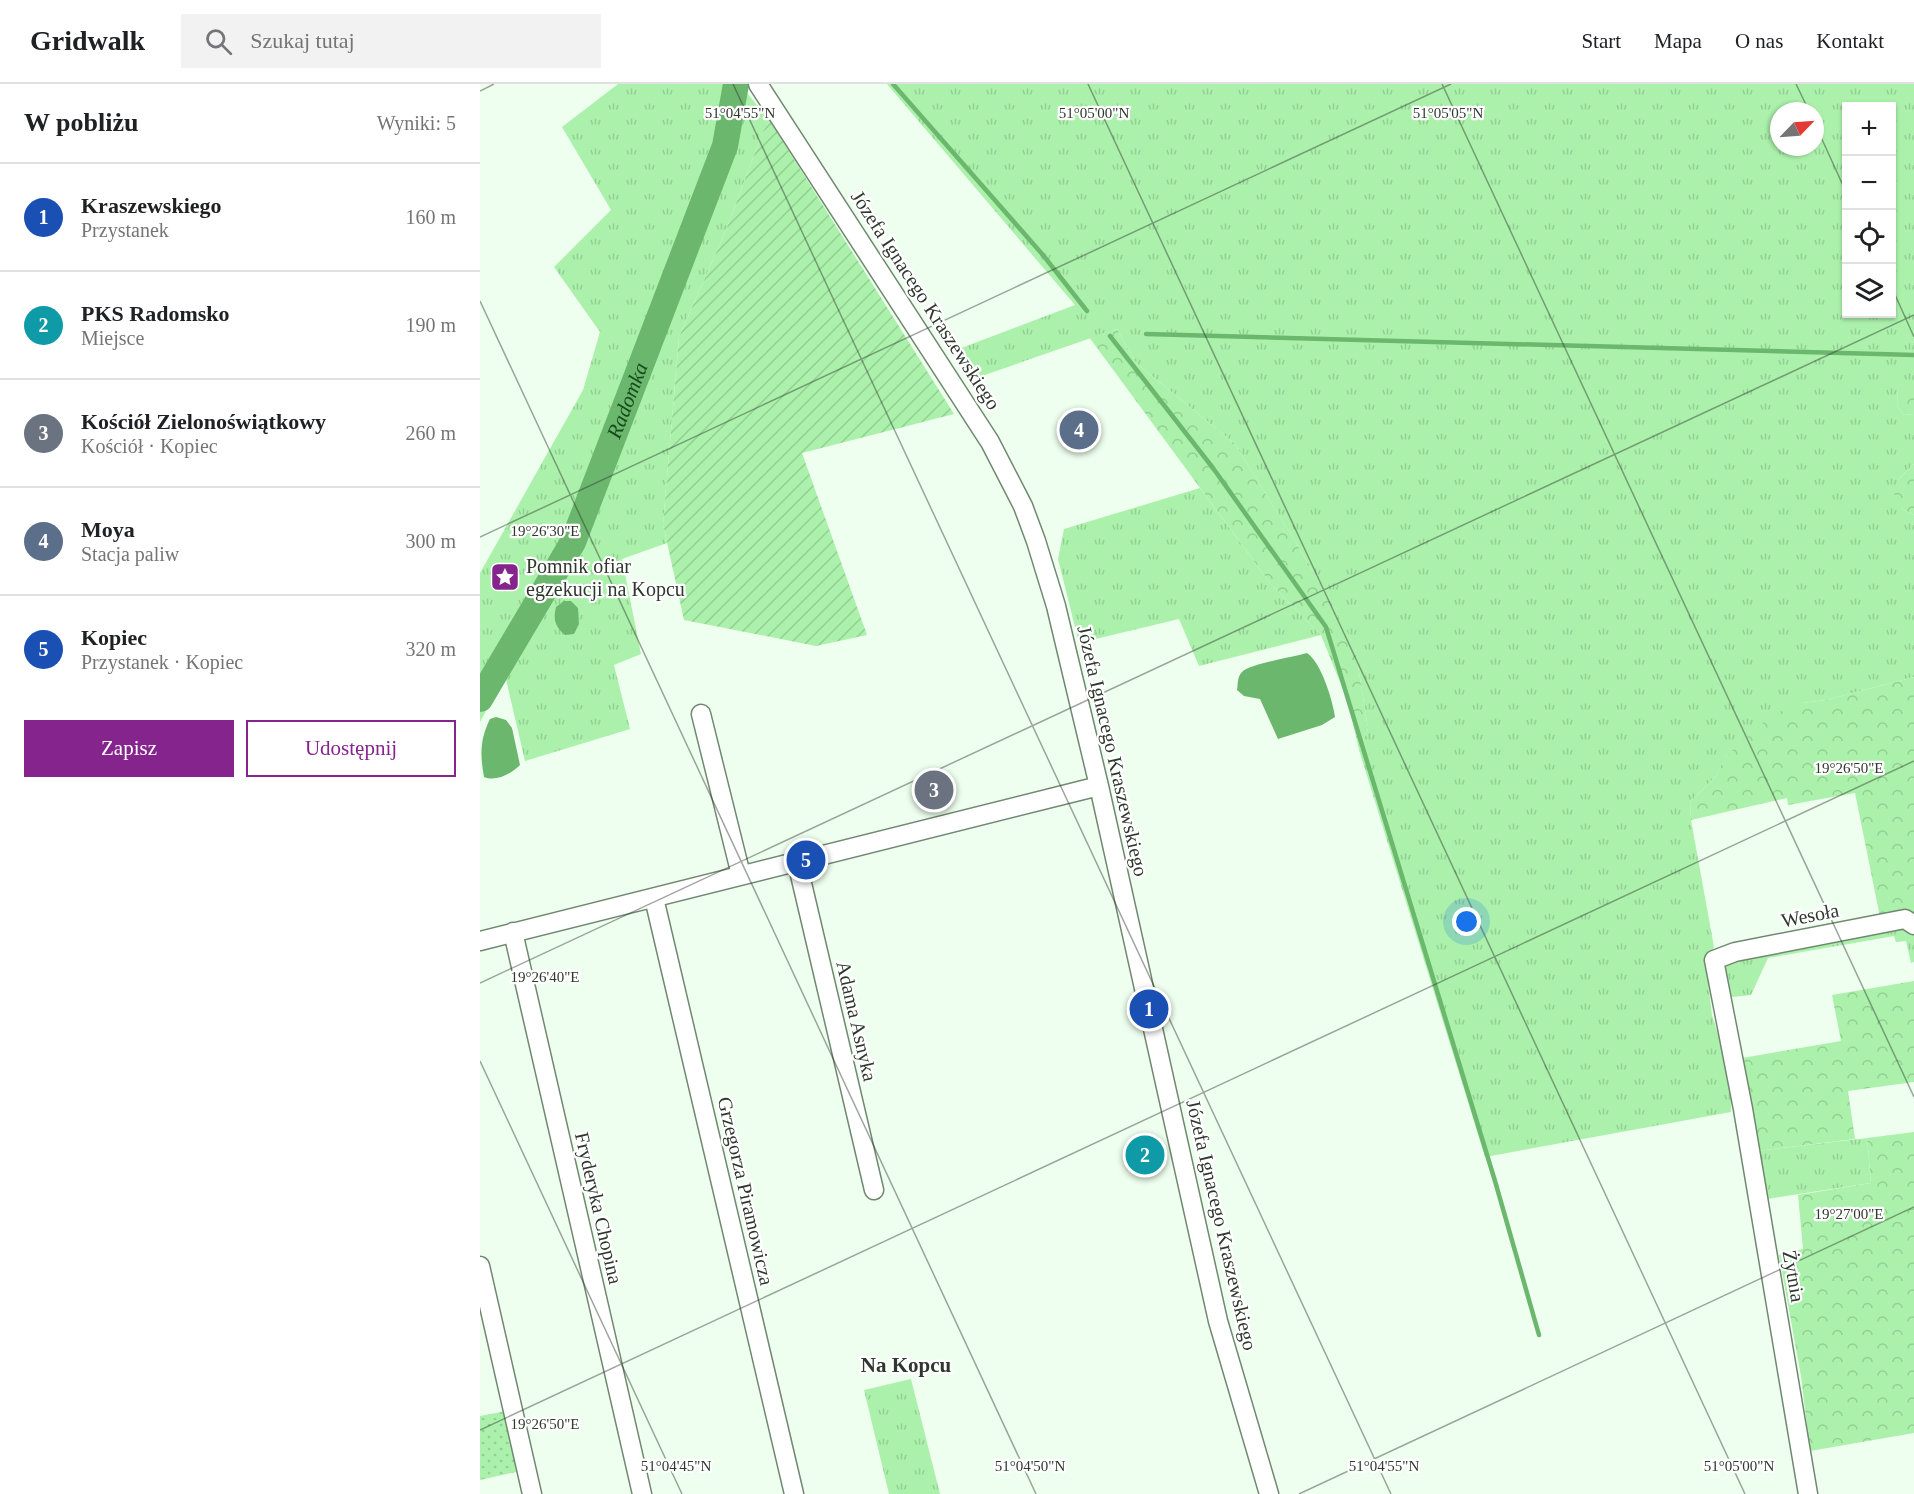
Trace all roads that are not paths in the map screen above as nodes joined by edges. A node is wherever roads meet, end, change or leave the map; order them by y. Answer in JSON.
{"nodes":[{"id":1,"x":758,"y":84,"type":"edge"},
{"id":2,"x":701,"y":714,"type":"dead end"},
{"id":3,"x":1099,"y":786,"type":"junction"},
{"id":4,"x":797,"y":862,"type":"junction"},
{"id":5,"x":741,"y":875,"type":"junction"},
{"id":6,"x":654,"y":898,"type":"junction"},
{"id":7,"x":1914,"y":925,"type":"edge"},
{"id":8,"x":513,"y":932,"type":"junction"},
{"id":9,"x":480,"y":941,"type":"edge"},
{"id":10,"x":1714,"y":960,"type":"joint"},
{"id":11,"x":874,"y":1190,"type":"dead end"},
{"id":12,"x":480,"y":1266,"type":"edge"},
{"id":13,"x":532,"y":1494,"type":"edge"},
{"id":14,"x":642,"y":1494,"type":"edge"},
{"id":15,"x":794,"y":1494,"type":"edge"},
{"id":16,"x":1269,"y":1494,"type":"edge"},
{"id":17,"x":1808,"y":1494,"type":"edge"}],
"edges":[{"from":1,"to":3,"type":"street","name":"Józefa Ignacego Kraszewskiego"},
{"from":2,"to":5,"type":"street"},
{"from":3,"to":4,"type":"street"},
{"from":3,"to":16,"type":"street","name":"Józefa Ignacego Kraszewskiego"},
{"from":4,"to":5,"type":"street"},
{"from":4,"to":11,"type":"street","name":"Adama Asnyka"},
{"from":5,"to":6,"type":"street"},
{"from":6,"to":8,"type":"street"},
{"from":6,"to":15,"type":"street","name":"Grzegorza Piramowicza"},
{"from":7,"to":10,"type":"street","name":"Wesoła"},
{"from":8,"to":9,"type":"street"},
{"from":8,"to":14,"type":"street","name":"Fryderyka Chopina"},
{"from":10,"to":17,"type":"street","name":"Żytnia"},
{"from":12,"to":13,"type":"street"}]}
